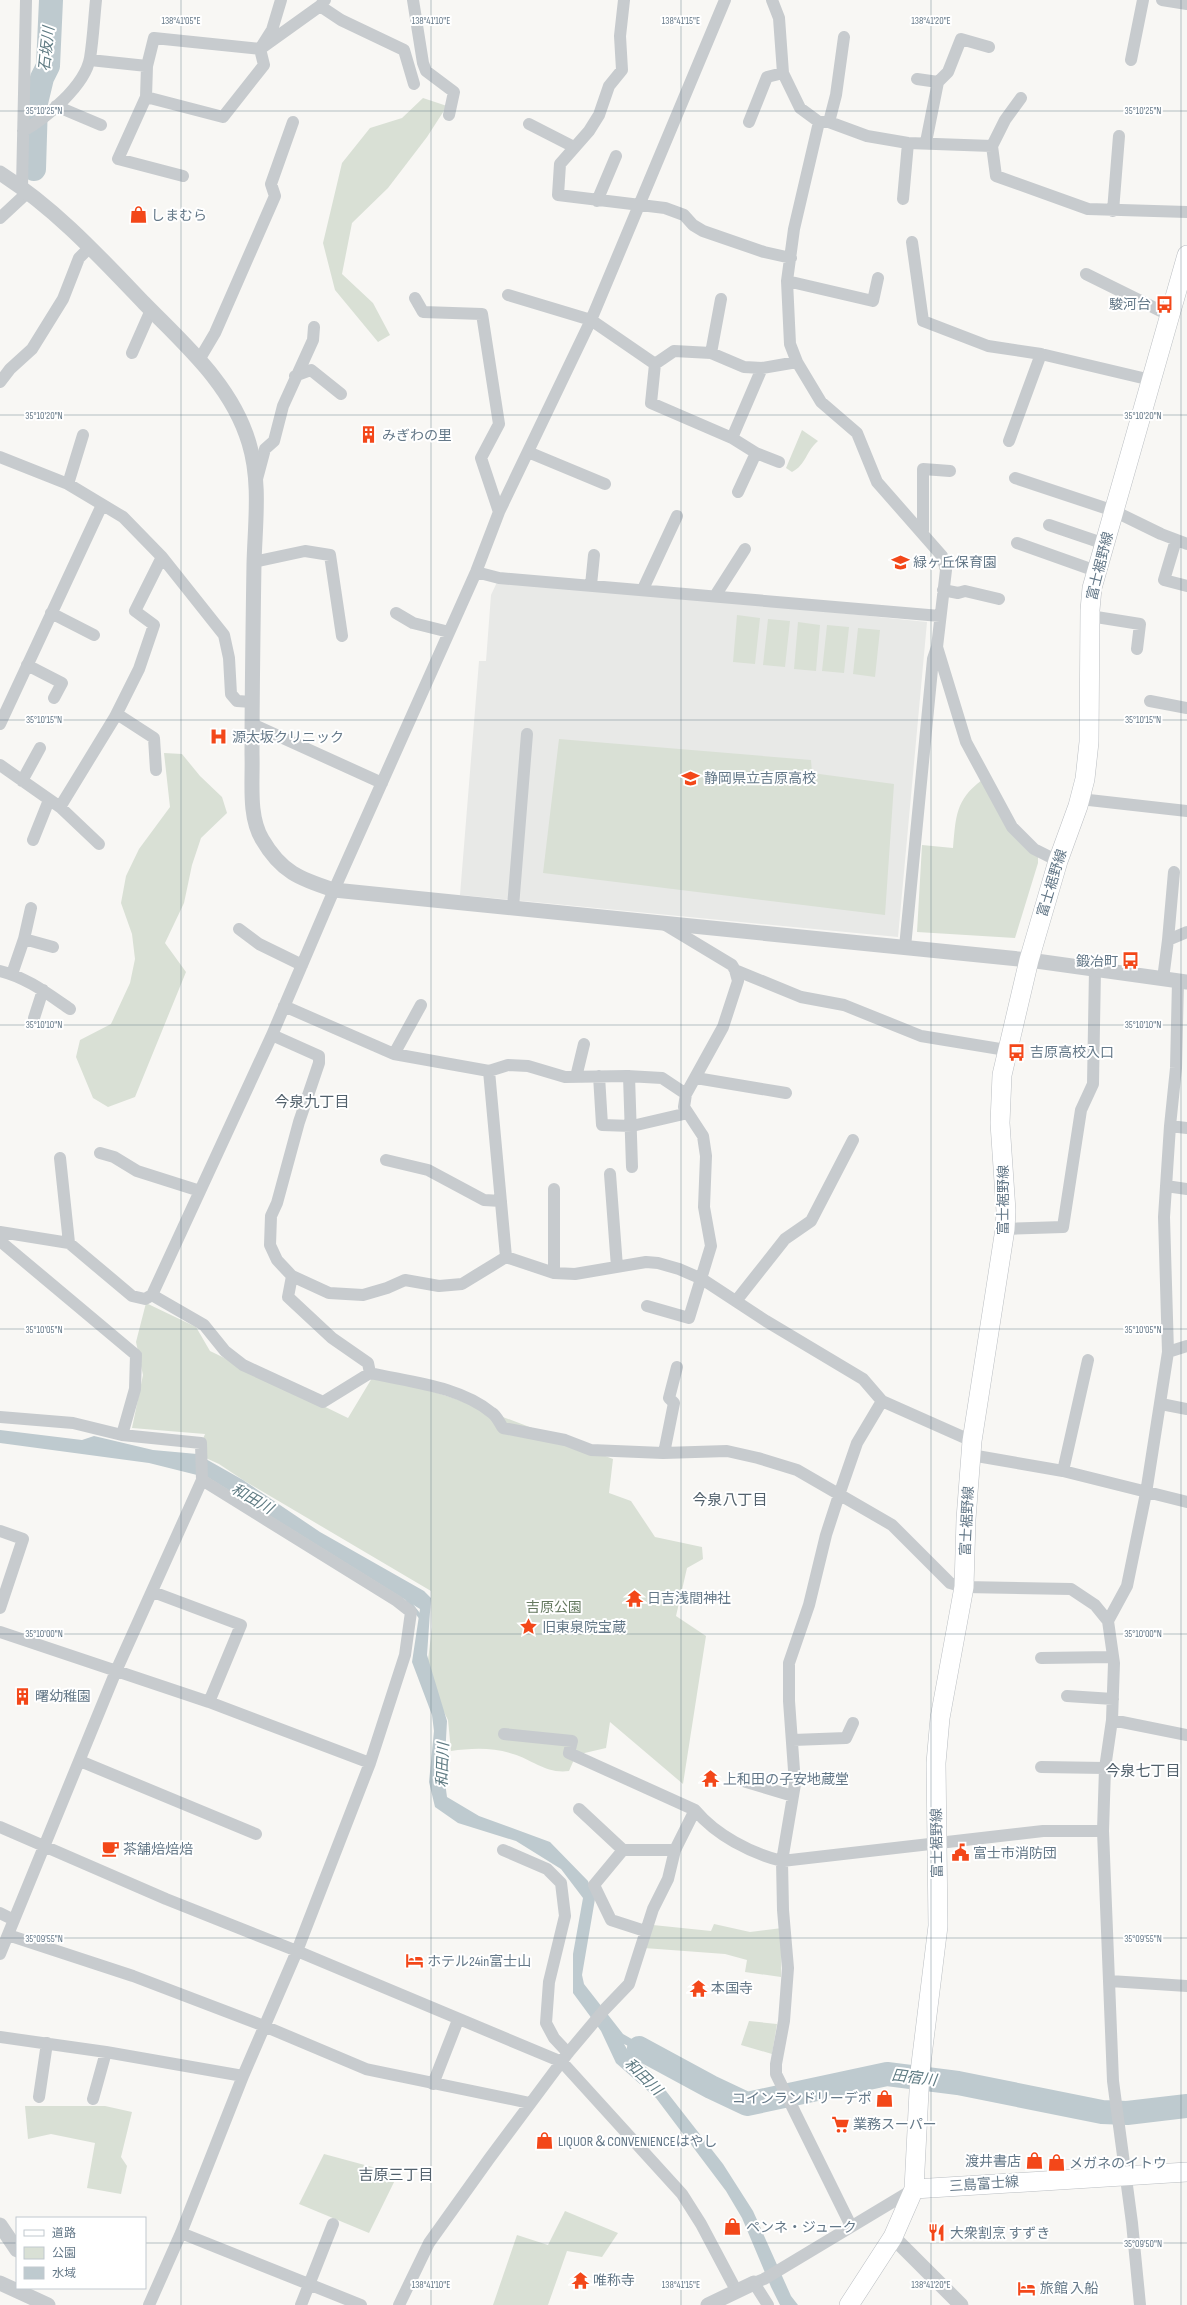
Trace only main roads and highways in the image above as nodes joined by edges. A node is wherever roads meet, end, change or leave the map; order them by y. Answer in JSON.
{"nodes":[{"id":1,"x":1187,"y":255,"type":"edge"},
{"id":2,"x":1187,"y":2172,"type":"edge"},
{"id":3,"x":914,"y":2188,"type":"junction"},
{"id":4,"x":849,"y":2305,"type":"edge"}],
"edges":[{"from":1,"to":3,"type":"main road","name":"富士裾野線"},
{"from":2,"to":3,"type":"main road","name":"三島富士線"},
{"from":3,"to":4,"type":"main road"}]}
